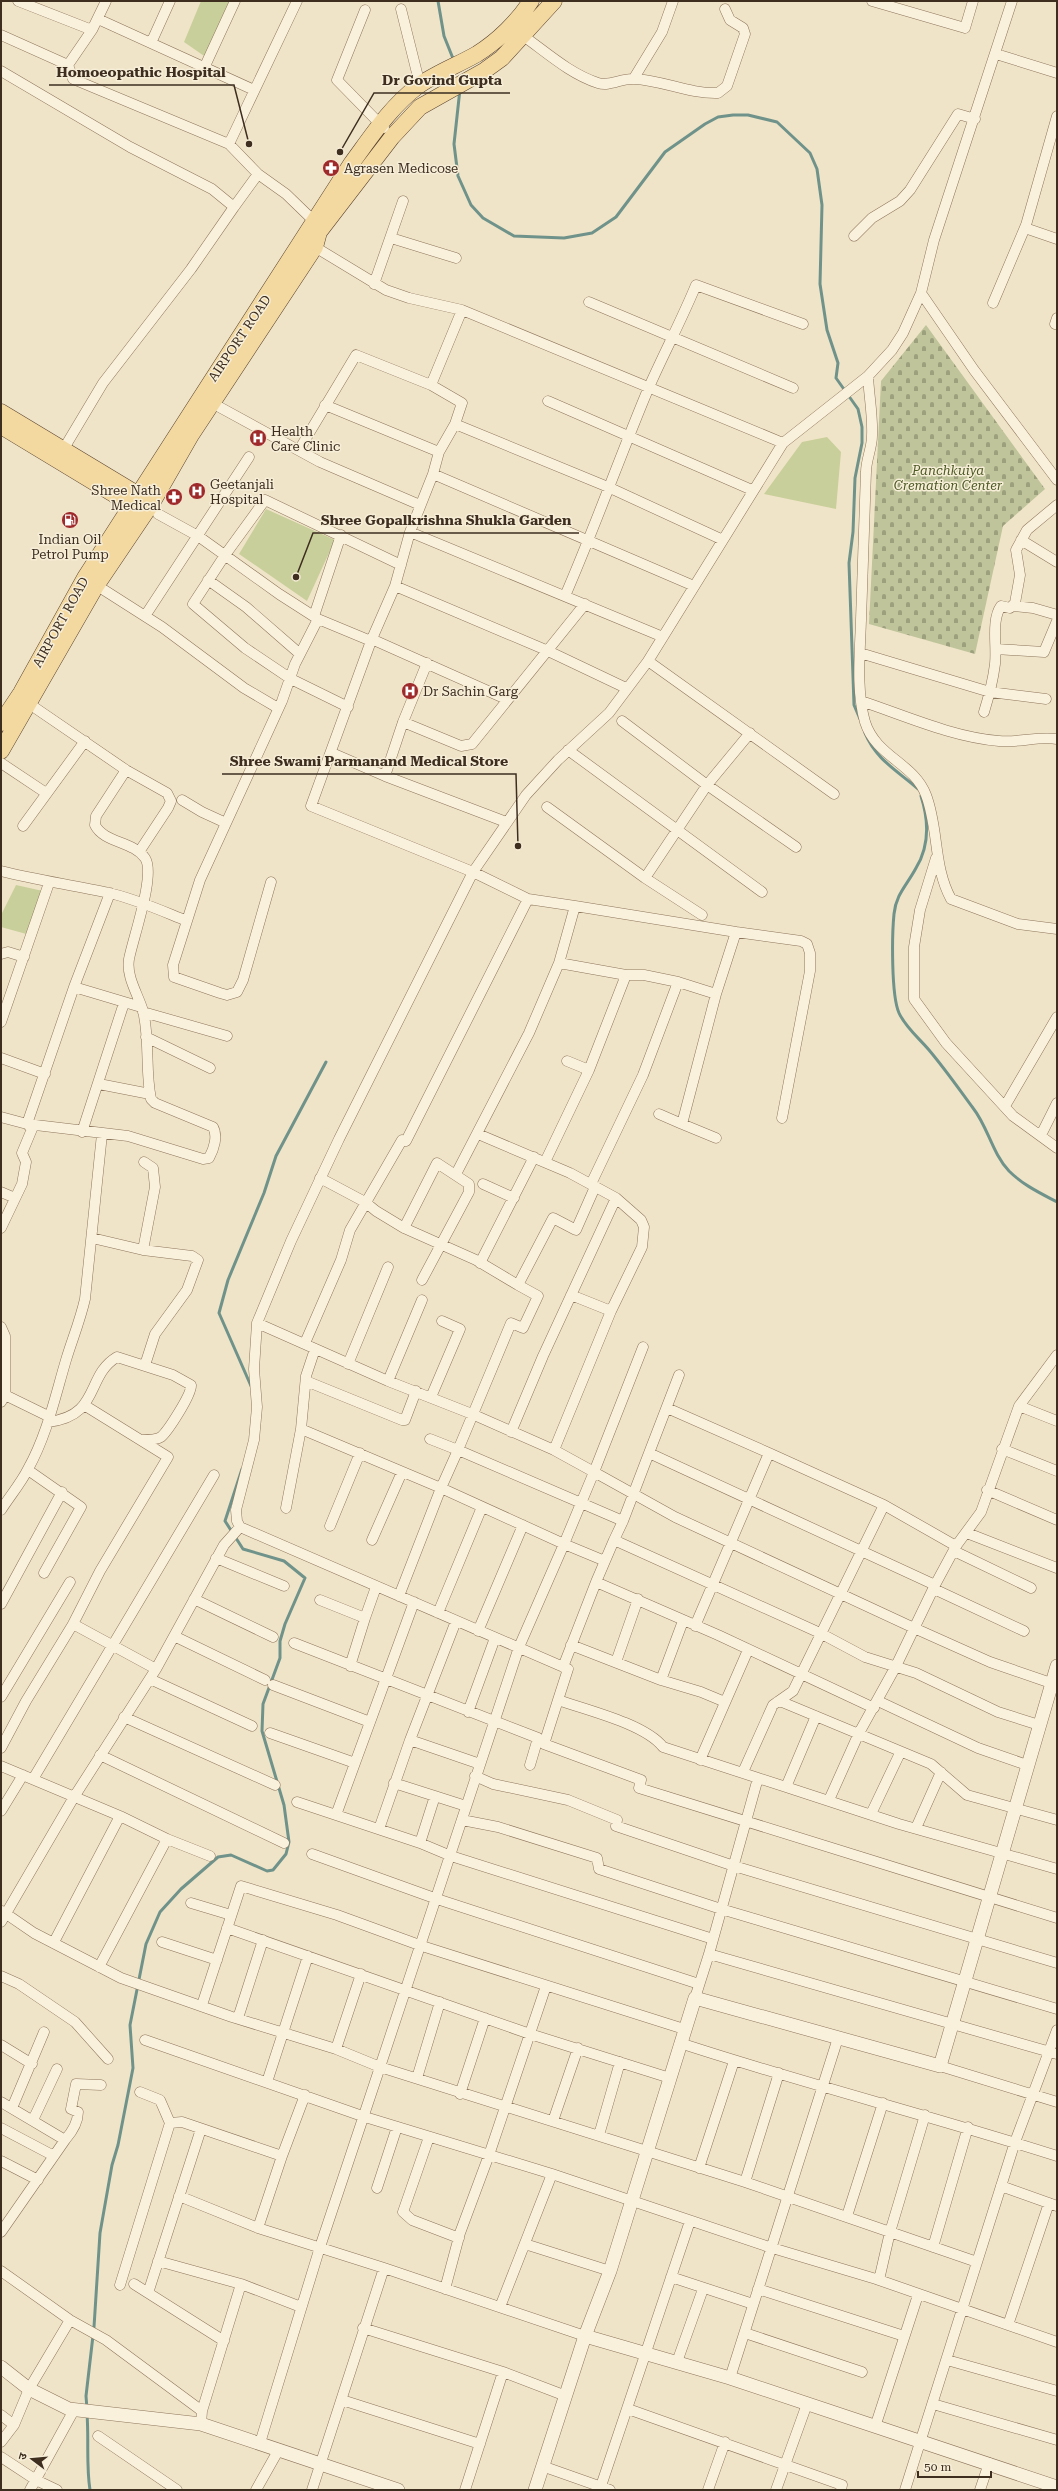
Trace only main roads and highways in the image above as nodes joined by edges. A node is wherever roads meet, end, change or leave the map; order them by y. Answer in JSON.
{"nodes":[{"id":1,"x":531,"y":1,"type":"edge"},
{"id":2,"x":554,"y":1,"type":"edge"},
{"id":3,"x":318,"y":224,"type":"junction"},
{"id":4,"x":1,"y":412,"type":"edge"},
{"id":5,"x":1,"y":426,"type":"edge"},
{"id":6,"x":134,"y":500,"type":"junction"},
{"id":7,"x":152,"y":510,"type":"junction"},
{"id":8,"x":91,"y":581,"type":"junction"},
{"id":9,"x":1,"y":724,"type":"edge"},
{"id":10,"x":1,"y":750,"type":"edge"}],
"edges":[{"from":1,"to":3,"type":"main road","name":"AIRPORT ROAD"},
{"from":2,"to":3,"type":"main road","name":"AIRPORT ROAD"},
{"from":3,"to":6,"type":"main road","name":"AIRPORT ROAD"},
{"from":3,"to":7,"type":"main road","name":"AIRPORT ROAD"},
{"from":4,"to":6,"type":"main road"},
{"from":5,"to":6,"type":"main road"},
{"from":6,"to":7,"type":"main road"},
{"from":6,"to":8,"type":"main road","name":"AIRPORT ROAD"},
{"from":7,"to":8,"type":"main road","name":"AIRPORT ROAD"},
{"from":8,"to":9,"type":"main road","name":"AIRPORT ROAD"},
{"from":8,"to":10,"type":"main road","name":"AIRPORT ROAD"}]}
